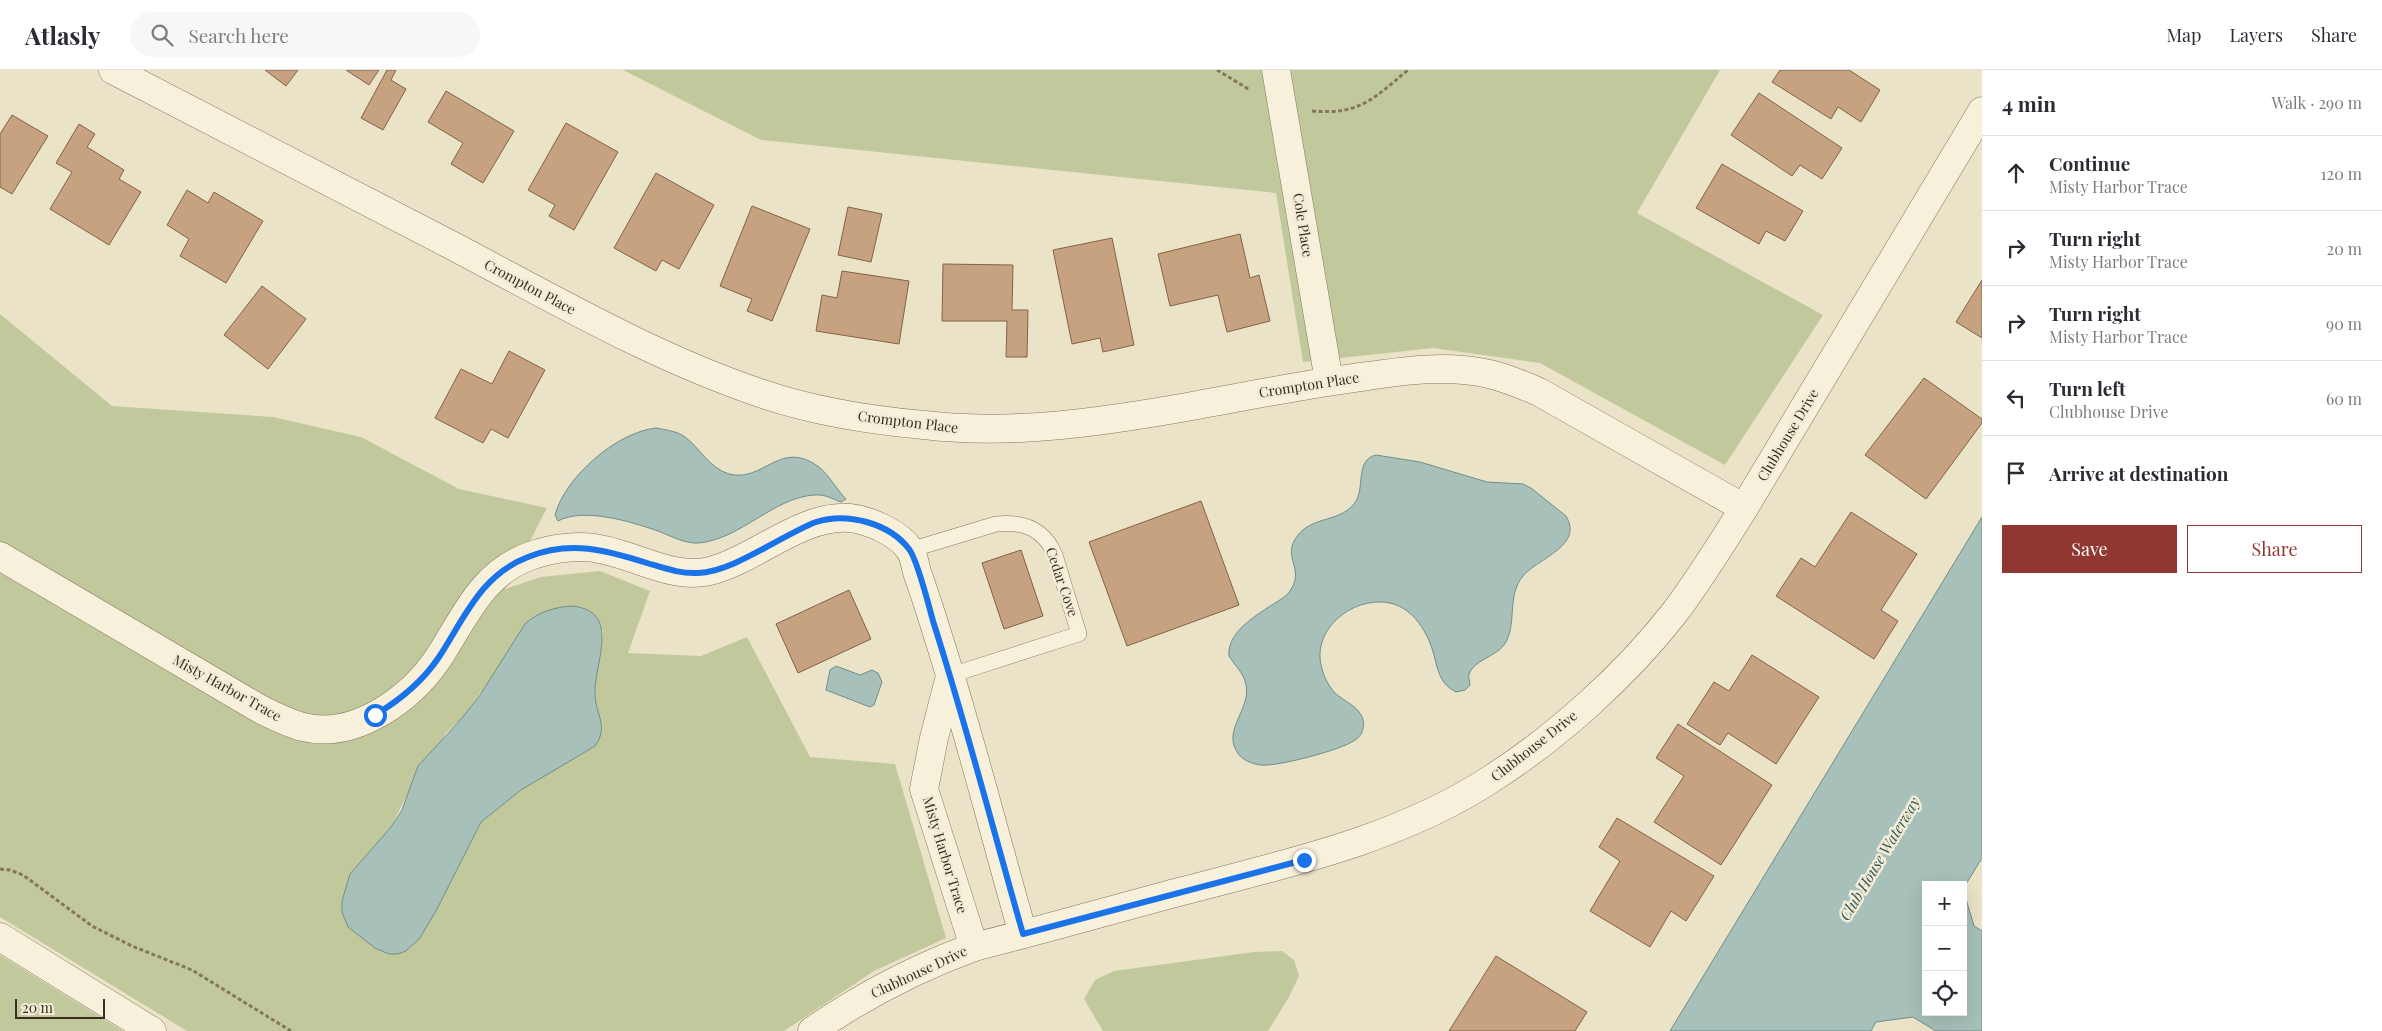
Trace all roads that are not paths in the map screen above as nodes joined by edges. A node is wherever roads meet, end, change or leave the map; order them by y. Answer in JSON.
{"nodes":[{"id":1,"x":113,"y":70,"type":"edge"},
{"id":2,"x":1276,"y":70,"type":"edge"},
{"id":3,"x":1982,"y":111,"type":"edge"},
{"id":4,"x":1329,"y":381,"type":"junction"},
{"id":5,"x":1744,"y":508,"type":"junction"},
{"id":6,"x":910,"y":550,"type":"junction"},
{"id":7,"x":0,"y":556,"type":"edge"},
{"id":8,"x":950,"y":675,"type":"junction"},
{"id":9,"x":1023,"y":934,"type":"junction"},
{"id":10,"x":0,"y":937,"type":"edge"},
{"id":11,"x":974,"y":947,"type":"junction"},
{"id":12,"x":152,"y":1031,"type":"edge"},
{"id":13,"x":812,"y":1031,"type":"edge"}],
"edges":[{"from":1,"to":4,"type":"street","name":"Crompton Place"},
{"from":2,"to":4,"type":"street","name":"Cole Place"},
{"from":3,"to":5,"type":"street","name":"Clubhouse Drive"},
{"from":4,"to":5,"type":"street","name":"Crompton Place"},
{"from":5,"to":9,"type":"street","name":"Clubhouse Drive"},
{"from":6,"to":7,"type":"street","name":"Misty Harbor Trace"},
{"from":6,"to":8,"type":"street"},
{"from":6,"to":8,"type":"lane","name":"Cedar Cove"},
{"from":8,"to":9,"type":"street"},
{"from":8,"to":11,"type":"street","name":"Misty Harbor Trace"},
{"from":9,"to":11,"type":"street","name":"Clubhouse Drive"},
{"from":10,"to":12,"type":"street"},
{"from":11,"to":13,"type":"street","name":"Clubhouse Drive"}]}
